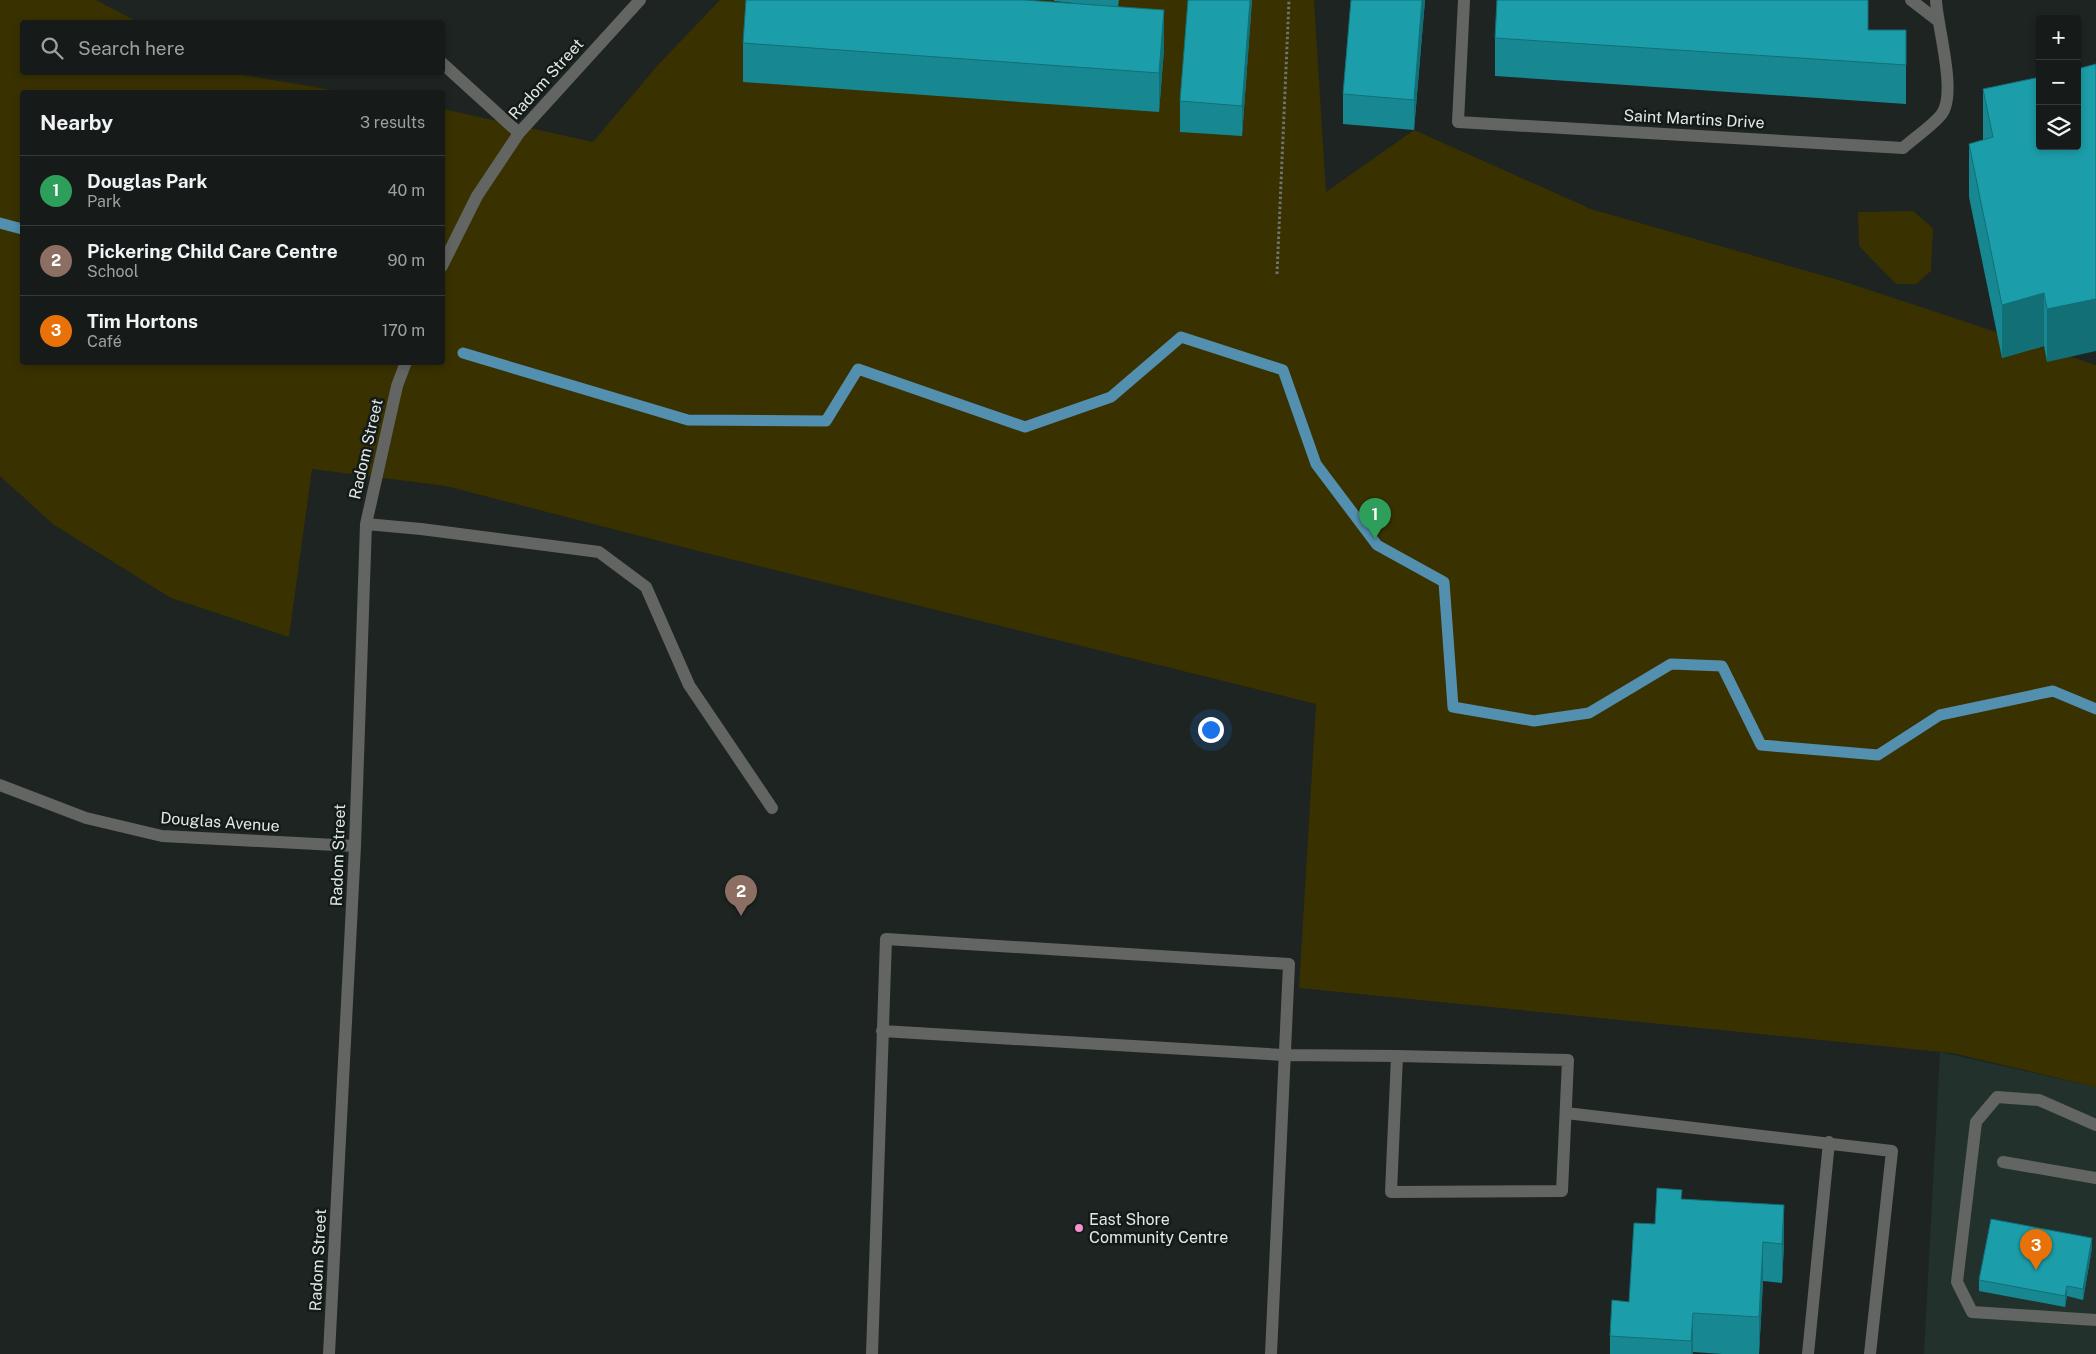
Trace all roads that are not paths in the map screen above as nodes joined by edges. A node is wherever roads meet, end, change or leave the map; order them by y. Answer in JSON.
{"nodes":[{"id":1,"x":640,"y":0,"type":"edge"},
{"id":2,"x":1464,"y":0,"type":"edge"},
{"id":3,"x":1911,"y":0,"type":"edge"},
{"id":4,"x":1936,"y":0,"type":"edge"},
{"id":5,"x":1937,"y":20,"type":"junction"},
{"id":6,"x":445,"y":66,"type":"edge"},
{"id":7,"x":519,"y":134,"type":"junction"},
{"id":8,"x":445,"y":260,"type":"edge"},
{"id":9,"x":405,"y":365,"type":"edge"},
{"id":10,"x":366,"y":524,"type":"junction"},
{"id":11,"x":0,"y":785,"type":"edge"},
{"id":12,"x":772,"y":808,"type":"dead end"},
{"id":13,"x":355,"y":846,"type":"junction"},
{"id":14,"x":882,"y":1030,"type":"junction"},
{"id":15,"x":1284,"y":1055,"type":"junction"},
{"id":16,"x":1397,"y":1056,"type":"junction"},
{"id":17,"x":1566,"y":1112,"type":"junction"},
{"id":18,"x":2096,"y":1124,"type":"edge"},
{"id":19,"x":1829,"y":1142,"type":"junction"},
{"id":20,"x":2003,"y":1162,"type":"dead end"},
{"id":21,"x":2096,"y":1178,"type":"edge"},
{"id":22,"x":2096,"y":1320,"type":"edge"},
{"id":23,"x":329,"y":1354,"type":"edge"},
{"id":24,"x":872,"y":1354,"type":"edge"},
{"id":25,"x":1270,"y":1354,"type":"edge"},
{"id":26,"x":1808,"y":1354,"type":"edge"},
{"id":27,"x":1870,"y":1354,"type":"edge"}],
"edges":[{"from":1,"to":7,"type":"street","name":"Radom Street"},
{"from":2,"to":5,"type":"street","name":"Saint Martins Drive"},
{"from":3,"to":5,"type":"street"},
{"from":4,"to":5,"type":"street","name":"Saint Martins Drive"},
{"from":6,"to":7,"type":"street"},
{"from":7,"to":8,"type":"street","name":"Radom Street"},
{"from":9,"to":10,"type":"street","name":"Radom Street"},
{"from":10,"to":12,"type":"street"},
{"from":10,"to":13,"type":"street","name":"Radom Street"},
{"from":11,"to":13,"type":"street","name":"Douglas Avenue"},
{"from":13,"to":23,"type":"street","name":"Radom Street"},
{"from":14,"to":15,"type":"street"},
{"from":14,"to":15,"type":"street"},
{"from":14,"to":24,"type":"street"},
{"from":15,"to":16,"type":"street"},
{"from":15,"to":25,"type":"street"},
{"from":16,"to":17,"type":"street"},
{"from":16,"to":17,"type":"street"},
{"from":17,"to":19,"type":"street"},
{"from":18,"to":22,"type":"street"},
{"from":19,"to":26,"type":"street"},
{"from":19,"to":27,"type":"street"},
{"from":20,"to":21,"type":"street"}]}
